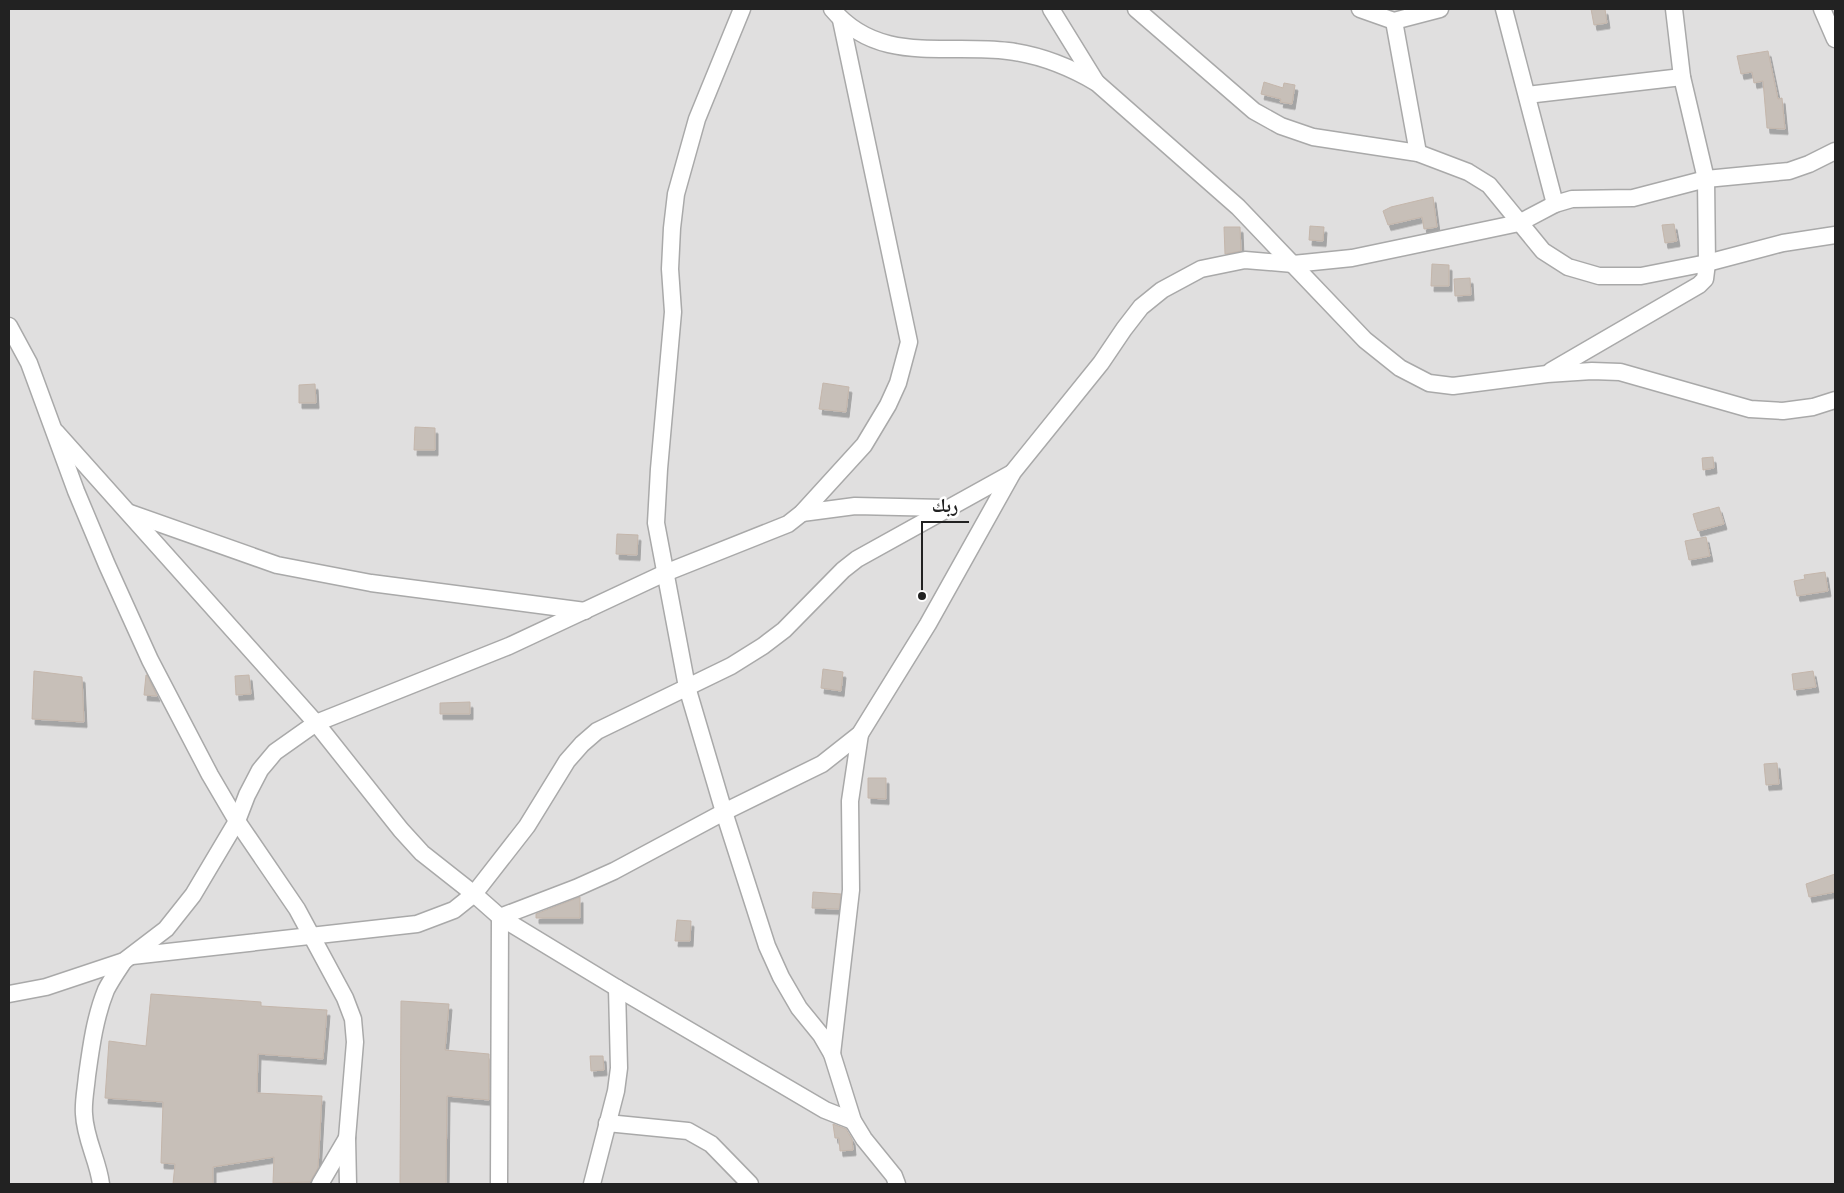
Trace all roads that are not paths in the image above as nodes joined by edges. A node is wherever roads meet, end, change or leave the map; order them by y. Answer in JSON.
{"nodes":[{"id":1,"x":742,"y":9,"type":"edge"},
{"id":2,"x":1051,"y":9,"type":"edge"},
{"id":3,"x":1136,"y":9,"type":"edge"},
{"id":4,"x":1360,"y":9,"type":"edge"},
{"id":5,"x":1440,"y":9,"type":"edge"},
{"id":6,"x":1504,"y":9,"type":"edge"},
{"id":7,"x":1674,"y":9,"type":"edge"},
{"id":8,"x":1822,"y":9,"type":"edge"},
{"id":9,"x":837,"y":14,"type":"edge"},
{"id":10,"x":1394,"y":21,"type":"junction"},
{"id":11,"x":1835,"y":39,"type":"edge"},
{"id":12,"x":1682,"y":77,"type":"junction"},
{"id":13,"x":1097,"y":84,"type":"junction"},
{"id":14,"x":1527,"y":95,"type":"junction"},
{"id":15,"x":1835,"y":151,"type":"edge"},
{"id":16,"x":1418,"y":153,"type":"junction"},
{"id":17,"x":1706,"y":179,"type":"junction"},
{"id":18,"x":1555,"y":204,"type":"junction"},
{"id":19,"x":1519,"y":222,"type":"junction"},
{"id":20,"x":1835,"y":235,"type":"edge"},
{"id":21,"x":1707,"y":263,"type":"junction"},
{"id":22,"x":1293,"y":264,"type":"junction"},
{"id":23,"x":9,"y":326,"type":"edge"},
{"id":24,"x":1547,"y":374,"type":"junction"},
{"id":25,"x":1835,"y":400,"type":"edge"},
{"id":26,"x":56,"y":432,"type":"junction"},
{"id":27,"x":1013,"y":472,"type":"junction"},
{"id":28,"x":947,"y":508,"type":"junction"},
{"id":29,"x":127,"y":512,"type":"junction"},
{"id":30,"x":802,"y":513,"type":"junction"},
{"id":31,"x":665,"y":573,"type":"junction"},
{"id":32,"x":585,"y":611,"type":"junction"},
{"id":33,"x":687,"y":687,"type":"junction"},
{"id":34,"x":316,"y":723,"type":"junction"},
{"id":35,"x":860,"y":734,"type":"junction"},
{"id":36,"x":724,"y":812,"type":"junction"},
{"id":37,"x":237,"y":821,"type":"junction"},
{"id":38,"x":474,"y":894,"type":"junction"},
{"id":39,"x":500,"y":917,"type":"junction"},
{"id":40,"x":311,"y":936,"type":"junction"},
{"id":41,"x":128,"y":958,"type":"junction"},
{"id":42,"x":617,"y":988,"type":"junction"},
{"id":43,"x":9,"y":994,"type":"edge"},
{"id":44,"x":832,"y":1054,"type":"junction"},
{"id":45,"x":853,"y":1121,"type":"junction"},
{"id":46,"x":607,"y":1124,"type":"junction"},
{"id":47,"x":347,"y":1138,"type":"junction"},
{"id":48,"x":747,"y":1183,"type":"edge"},
{"id":49,"x":101,"y":1184,"type":"edge"},
{"id":50,"x":320,"y":1184,"type":"edge"},
{"id":51,"x":348,"y":1184,"type":"edge"},
{"id":52,"x":498,"y":1184,"type":"edge"},
{"id":53,"x":592,"y":1184,"type":"edge"},
{"id":54,"x":897,"y":1184,"type":"edge"}],
"edges":[{"from":1,"to":31,"type":"street"},
{"from":2,"to":13,"type":"street"},
{"from":3,"to":16,"type":"street"},
{"from":4,"to":10,"type":"street"},
{"from":5,"to":10,"type":"street"},
{"from":6,"to":14,"type":"street"},
{"from":7,"to":12,"type":"street"},
{"from":8,"to":11,"type":"street"},
{"from":9,"to":13,"type":"street"},
{"from":9,"to":30,"type":"street"},
{"from":10,"to":16,"type":"street"},
{"from":12,"to":14,"type":"street"},
{"from":12,"to":17,"type":"street"},
{"from":13,"to":22,"type":"street"},
{"from":14,"to":18,"type":"street"},
{"from":15,"to":17,"type":"street"},
{"from":16,"to":19,"type":"street"},
{"from":17,"to":18,"type":"street"},
{"from":17,"to":21,"type":"street"},
{"from":18,"to":19,"type":"street"},
{"from":19,"to":21,"type":"street"},
{"from":19,"to":22,"type":"street"},
{"from":20,"to":21,"type":"street"},
{"from":21,"to":24,"type":"street"},
{"from":22,"to":24,"type":"street"},
{"from":22,"to":27,"type":"street"},
{"from":23,"to":26,"type":"street"},
{"from":24,"to":25,"type":"street"},
{"from":26,"to":29,"type":"street"},
{"from":26,"to":37,"type":"street"},
{"from":27,"to":28,"type":"street"},
{"from":27,"to":35,"type":"street"},
{"from":28,"to":30,"type":"street"},
{"from":28,"to":33,"type":"street"},
{"from":29,"to":32,"type":"street"},
{"from":29,"to":34,"type":"street"},
{"from":30,"to":31,"type":"street"},
{"from":31,"to":32,"type":"street"},
{"from":31,"to":33,"type":"street"},
{"from":32,"to":34,"type":"street"},
{"from":33,"to":36,"type":"street"},
{"from":33,"to":38,"type":"street"},
{"from":34,"to":37,"type":"street"},
{"from":34,"to":38,"type":"street"},
{"from":35,"to":36,"type":"street"},
{"from":35,"to":44,"type":"street"},
{"from":36,"to":39,"type":"street"},
{"from":36,"to":44,"type":"street"},
{"from":37,"to":40,"type":"street"},
{"from":37,"to":41,"type":"street"},
{"from":38,"to":39,"type":"street"},
{"from":38,"to":40,"type":"street"},
{"from":39,"to":42,"type":"street"},
{"from":39,"to":52,"type":"street"},
{"from":40,"to":41,"type":"street"},
{"from":40,"to":47,"type":"street"},
{"from":41,"to":43,"type":"street"},
{"from":41,"to":49,"type":"street"},
{"from":42,"to":45,"type":"street"},
{"from":42,"to":46,"type":"street"},
{"from":44,"to":45,"type":"street"},
{"from":45,"to":54,"type":"street"},
{"from":46,"to":48,"type":"street"},
{"from":46,"to":53,"type":"street"},
{"from":47,"to":50,"type":"street"},
{"from":47,"to":51,"type":"street"}]}
